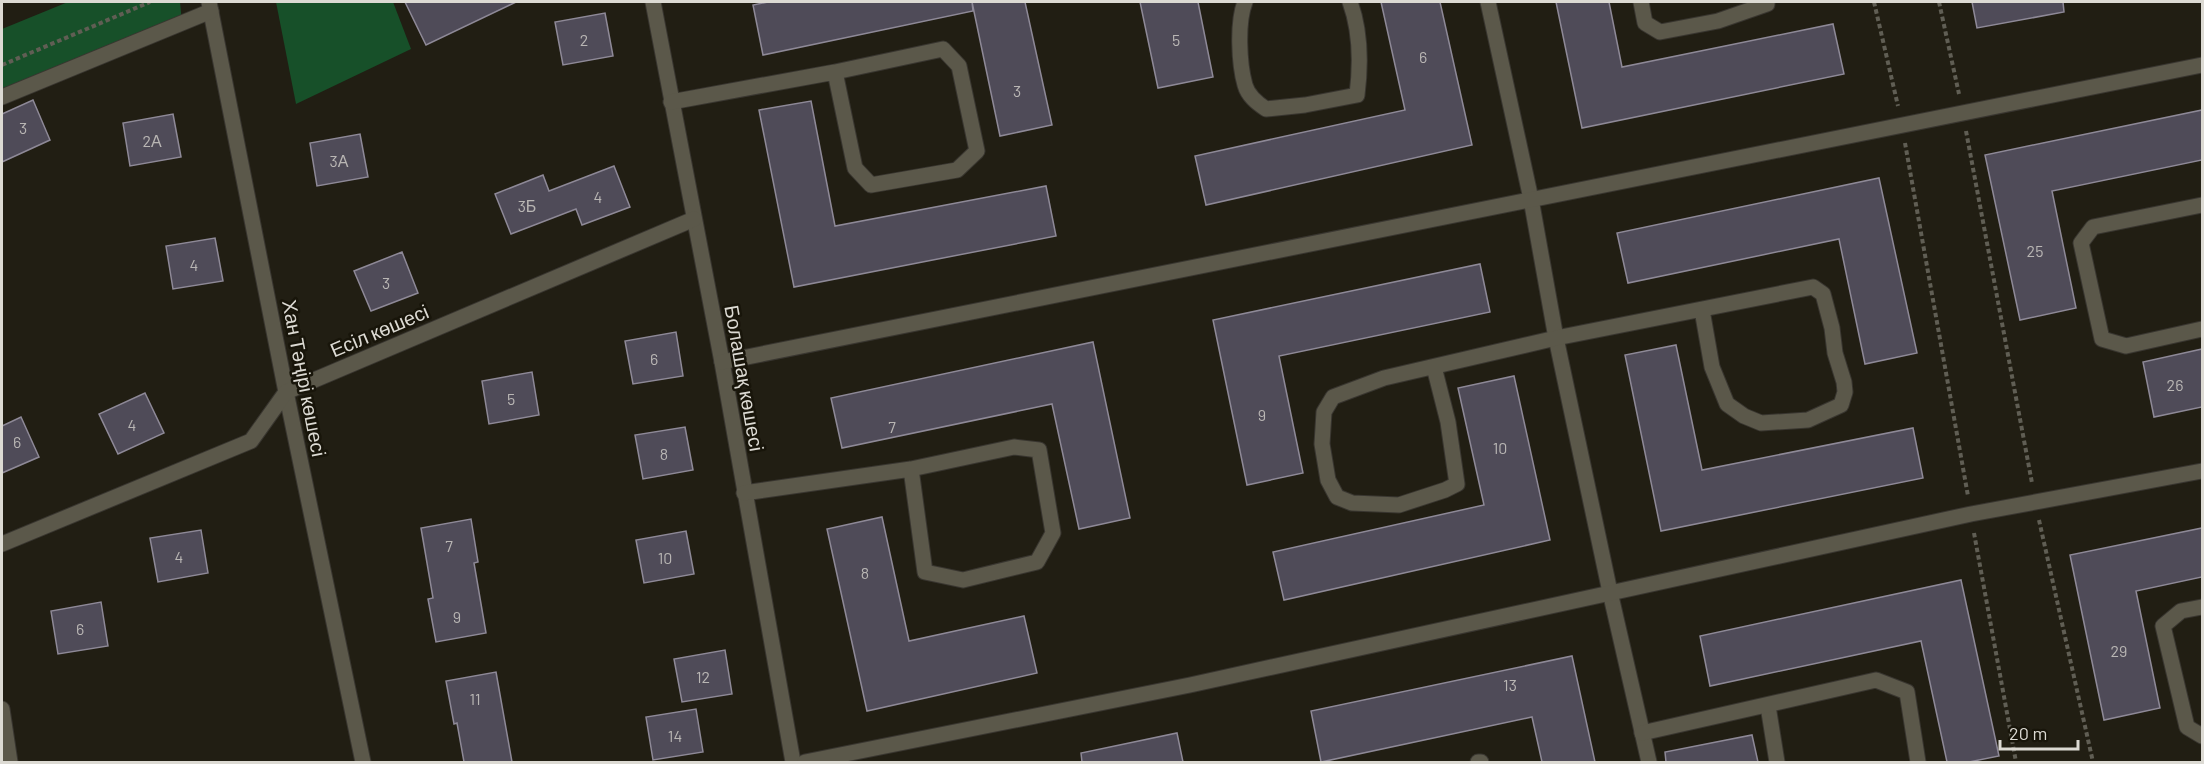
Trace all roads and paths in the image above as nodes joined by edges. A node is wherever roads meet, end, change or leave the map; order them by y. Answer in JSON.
{"nodes":[{"id":1,"x":150,"y":2,"type":"edge"},
{"id":2,"x":652,"y":2,"type":"edge"},
{"id":3,"x":1245,"y":2,"type":"edge"},
{"id":4,"x":1350,"y":2,"type":"edge"},
{"id":5,"x":1488,"y":2,"type":"edge"},
{"id":6,"x":1641,"y":2,"type":"edge"},
{"id":7,"x":1767,"y":2,"type":"edge"},
{"id":8,"x":1874,"y":2,"type":"edge"},
{"id":9,"x":1939,"y":2,"type":"edge"},
{"id":10,"x":210,"y":6,"type":"edge"},
{"id":11,"x":2,"y":65,"type":"edge"},
{"id":12,"x":2202,"y":65,"type":"edge"},
{"id":13,"x":836,"y":72,"type":"junction"},
{"id":14,"x":2,"y":97,"type":"edge"},
{"id":15,"x":671,"y":102,"type":"junction"},
{"id":16,"x":1963,"y":113,"type":"junction"},
{"id":17,"x":1902,"y":125,"type":"junction"},
{"id":18,"x":1531,"y":200,"type":"junction"},
{"id":19,"x":2202,"y":205,"type":"edge"},
{"id":20,"x":694,"y":219,"type":"junction"},
{"id":21,"x":1702,"y":310,"type":"junction"},
{"id":22,"x":2202,"y":329,"type":"edge"},
{"id":23,"x":1556,"y":338,"type":"junction"},
{"id":24,"x":722,"y":362,"type":"junction"},
{"id":25,"x":1434,"y":367,"type":"junction"},
{"id":26,"x":286,"y":392,"type":"junction"},
{"id":27,"x":910,"y":469,"type":"junction"},
{"id":28,"x":2202,"y":471,"type":"edge"},
{"id":29,"x":744,"y":493,"type":"junction"},
{"id":30,"x":2035,"y":502,"type":"junction"},
{"id":31,"x":1971,"y":514,"type":"junction"},
{"id":32,"x":2,"y":544,"type":"edge"},
{"id":33,"x":1610,"y":592,"type":"junction"},
{"id":34,"x":2202,"y":607,"type":"edge"},
{"id":35,"x":1768,"y":706,"type":"junction"},
{"id":36,"x":2,"y":709,"type":"edge"},
{"id":37,"x":1642,"y":733,"type":"junction"},
{"id":38,"x":2202,"y":736,"type":"edge"},
{"id":39,"x":847,"y":758,"type":"edge"},
{"id":40,"x":10,"y":762,"type":"edge"},
{"id":41,"x":363,"y":762,"type":"edge"},
{"id":42,"x":793,"y":762,"type":"edge"},
{"id":43,"x":806,"y":762,"type":"edge"},
{"id":44,"x":1648,"y":762,"type":"edge"},
{"id":45,"x":1777,"y":762,"type":"edge"},
{"id":46,"x":1918,"y":762,"type":"edge"},
{"id":47,"x":2016,"y":762,"type":"edge"},
{"id":48,"x":2092,"y":762,"type":"edge"}],
"edges":[{"from":1,"to":11,"type":"path"},
{"from":2,"to":15,"type":"street","name":"Болашақ көшесі"},
{"from":3,"to":4,"type":"street"},
{"from":5,"to":18,"type":"street"},
{"from":6,"to":7,"type":"street"},
{"from":8,"to":17,"type":"path"},
{"from":9,"to":16,"type":"path"},
{"from":10,"to":14,"type":"street"},
{"from":10,"to":26,"type":"street","name":"Хан Тәңірі көшесі"},
{"from":12,"to":16,"type":"street"},
{"from":13,"to":13,"type":"street"},
{"from":13,"to":15,"type":"street"},
{"from":15,"to":20,"type":"street","name":"Болашақ көшесі"},
{"from":16,"to":17,"type":"street"},
{"from":16,"to":30,"type":"path"},
{"from":17,"to":18,"type":"street"},
{"from":17,"to":31,"type":"path"},
{"from":18,"to":23,"type":"street"},
{"from":18,"to":24,"type":"street"},
{"from":19,"to":22,"type":"street"},
{"from":20,"to":24,"type":"street","name":"Болашақ көшесі"},
{"from":20,"to":26,"type":"street","name":"Есіл көшесі"},
{"from":21,"to":21,"type":"street"},
{"from":21,"to":23,"type":"street"},
{"from":23,"to":25,"type":"street"},
{"from":23,"to":33,"type":"street"},
{"from":24,"to":29,"type":"street","name":"Болашақ көшесі"},
{"from":25,"to":25,"type":"street"},
{"from":26,"to":32,"type":"street"},
{"from":26,"to":41,"type":"street","name":"Хан Тәңірі көшесі"},
{"from":27,"to":27,"type":"street"},
{"from":27,"to":29,"type":"street"},
{"from":28,"to":30,"type":"street"},
{"from":29,"to":42,"type":"street","name":"Болашақ көшесі"},
{"from":30,"to":31,"type":"street"},
{"from":30,"to":48,"type":"path"},
{"from":31,"to":33,"type":"street"},
{"from":31,"to":47,"type":"path"},
{"from":33,"to":37,"type":"street"},
{"from":33,"to":39,"type":"street"},
{"from":34,"to":38,"type":"street"},
{"from":35,"to":37,"type":"street"},
{"from":35,"to":45,"type":"street"},
{"from":35,"to":46,"type":"street"},
{"from":36,"to":40,"type":"street"},
{"from":37,"to":44,"type":"street"},
{"from":39,"to":43,"type":"street"}]}
